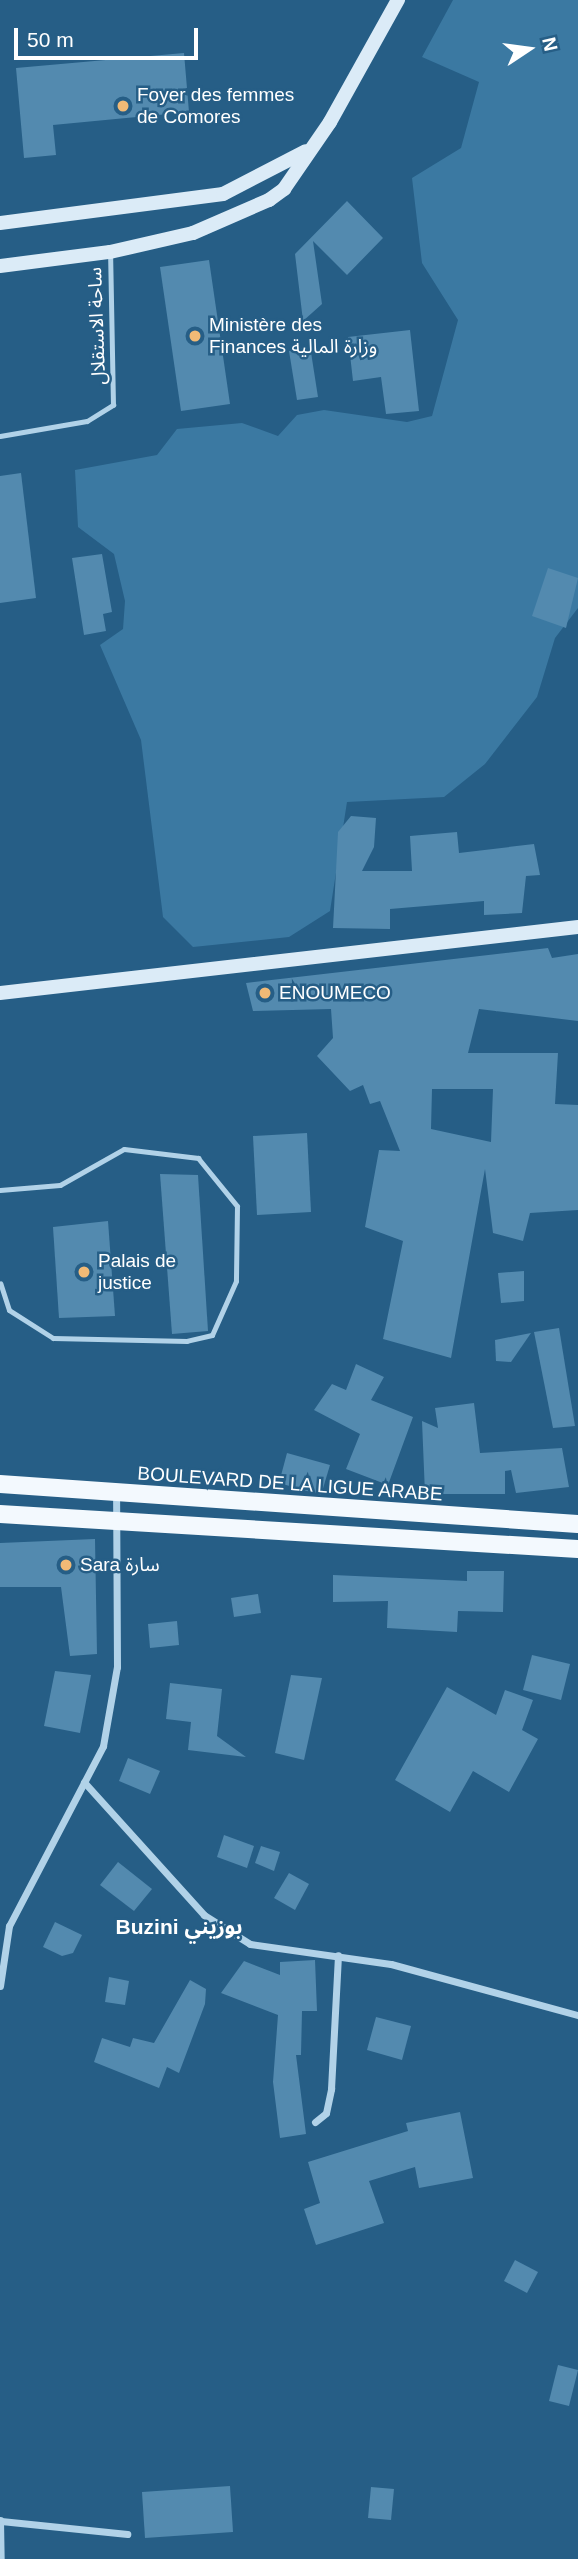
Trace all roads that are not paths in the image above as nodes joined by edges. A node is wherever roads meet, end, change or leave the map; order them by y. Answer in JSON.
{"nodes":[{"id":1,"x":398,"y":0,"type":"edge"},
{"id":2,"x":307,"y":150,"type":"junction"},
{"id":3,"x":0,"y":223,"type":"edge"},
{"id":4,"x":110,"y":252,"type":"junction"},
{"id":5,"x":0,"y":266,"type":"edge"},
{"id":6,"x":0,"y":436,"type":"edge"},
{"id":7,"x":578,"y":927,"type":"edge"},
{"id":8,"x":0,"y":993,"type":"edge"},
{"id":9,"x":0,"y":1190,"type":"edge"},
{"id":10,"x":0,"y":1283,"type":"edge"},
{"id":11,"x":0,"y":1484,"type":"edge"},
{"id":12,"x":116,"y":1493,"type":"junction"},
{"id":13,"x":0,"y":1514,"type":"edge"},
{"id":14,"x":399,"y":1514,"type":"junction"},
{"id":15,"x":115,"y":1523,"type":"junction"},
{"id":16,"x":578,"y":1524,"type":"edge"},
{"id":17,"x":398,"y":1539,"type":"junction"},
{"id":18,"x":578,"y":1549,"type":"edge"},
{"id":19,"x":84,"y":1782,"type":"junction"},
{"id":20,"x":338,"y":1955,"type":"junction"},
{"id":21,"x":0,"y":1963,"type":"edge"},
{"id":22,"x":0,"y":1986,"type":"edge"},
{"id":23,"x":578,"y":2015,"type":"edge"},
{"id":24,"x":315,"y":2122,"type":"dead end"},
{"id":25,"x":1,"y":2520,"type":"edge"},
{"id":26,"x":127,"y":2535,"type":"dead end"},
{"id":27,"x":1,"y":2559,"type":"edge"}],
"edges":[{"from":1,"to":2,"type":"main road"},
{"from":2,"to":3,"type":"main road"},
{"from":2,"to":4,"type":"main road"},
{"from":4,"to":5,"type":"main road"},
{"from":4,"to":6,"type":"lane","name":"ساحة الاستقلال"},
{"from":7,"to":8,"type":"main road"},
{"from":9,"to":10,"type":"lane"},
{"from":11,"to":12,"type":"main road","name":"BOULEVARD DE LA LIGUE ARABE"},
{"from":12,"to":14,"type":"main road","name":"BOULEVARD DE LA LIGUE ARABE"},
{"from":12,"to":15,"type":"street"},
{"from":13,"to":15,"type":"main road"},
{"from":14,"to":16,"type":"main road","name":"BOULEVARD DE LA LIGUE ARABE"},
{"from":14,"to":17,"type":"main road"},
{"from":15,"to":17,"type":"main road"},
{"from":15,"to":19,"type":"street"},
{"from":17,"to":18,"type":"main road"},
{"from":19,"to":20,"type":"street"},
{"from":19,"to":21,"type":"street"},
{"from":20,"to":23,"type":"street"},
{"from":20,"to":24,"type":"street"},
{"from":21,"to":22,"type":"street"},
{"from":25,"to":26,"type":"street"},
{"from":25,"to":27,"type":"street"}]}
